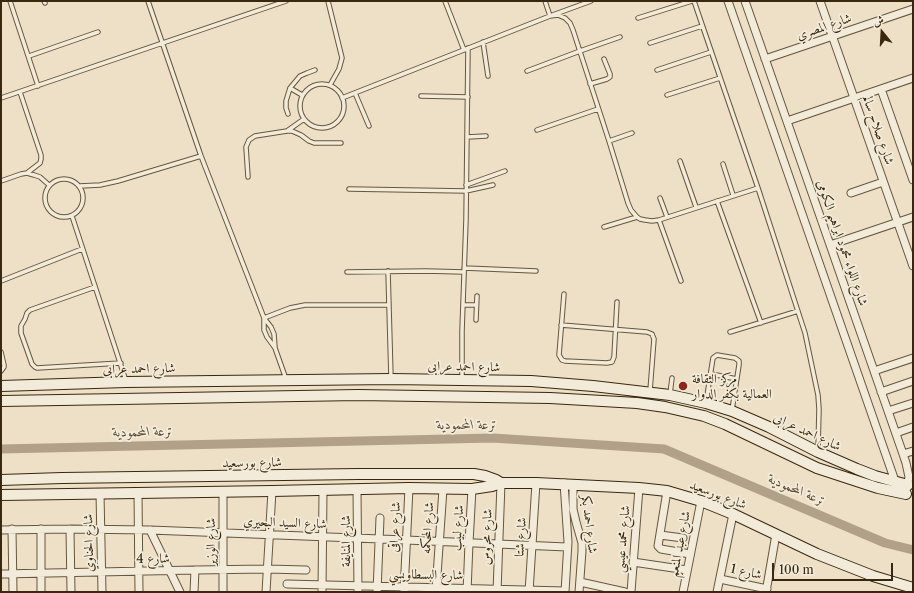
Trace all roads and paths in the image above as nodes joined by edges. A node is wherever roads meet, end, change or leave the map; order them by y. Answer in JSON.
{"nodes":[{"id":1,"x":10,"y":1,"type":"edge"},
{"id":2,"x":148,"y":1,"type":"edge"},
{"id":3,"x":286,"y":1,"type":"edge"},
{"id":4,"x":328,"y":1,"type":"edge"},
{"id":5,"x":445,"y":1,"type":"edge"},
{"id":6,"x":545,"y":1,"type":"edge"},
{"id":7,"x":590,"y":1,"type":"edge"},
{"id":8,"x":693,"y":1,"type":"edge"},
{"id":9,"x":728,"y":1,"type":"edge"},
{"id":10,"x":745,"y":1,"type":"edge"},
{"id":11,"x":820,"y":1,"type":"edge"},
{"id":12,"x":913,"y":8,"type":"edge"},
{"id":13,"x":550,"y":16,"type":"junction"},
{"id":14,"x":638,"y":18,"type":"dead end"},
{"id":15,"x":702,"y":26,"type":"junction"},
{"id":16,"x":98,"y":32,"type":"dead end"},
{"id":17,"x":832,"y":36,"type":"junction"},
{"id":18,"x":620,"y":37,"type":"dead end"},
{"id":19,"x":483,"y":42,"type":"junction"},
{"id":20,"x":650,"y":43,"type":"dead end"},
{"id":21,"x":162,"y":44,"type":"junction"},
{"id":22,"x":468,"y":48,"type":"junction"},
{"id":23,"x":464,"y":50,"type":"junction"},
{"id":24,"x":580,"y":51,"type":"junction"},
{"id":25,"x":711,"y":52,"type":"junction"},
{"id":26,"x":28,"y":56,"type":"junction"},
{"id":27,"x":604,"y":59,"type":"dead end"},
{"id":28,"x":765,"y":59,"type":"junction"},
{"id":29,"x":315,"y":70,"type":"dead end"},
{"id":30,"x":658,"y":70,"type":"dead end"},
{"id":31,"x":527,"y":71,"type":"dead end"},
{"id":32,"x":488,"y":76,"type":"dead end"},
{"id":33,"x":720,"y":78,"type":"junction"},
{"id":34,"x":913,"y":78,"type":"edge"},
{"id":35,"x":590,"y":84,"type":"junction"},
{"id":36,"x":330,"y":85,"type":"junction"},
{"id":37,"x":38,"y":86,"type":"junction"},
{"id":38,"x":290,"y":88,"type":"junction"},
{"id":39,"x":881,"y":89,"type":"junction"},
{"id":40,"x":20,"y":92,"type":"junction"},
{"id":41,"x":355,"y":93,"type":"junction"},
{"id":42,"x":302,"y":95,"type":"junction"},
{"id":43,"x":667,"y":95,"type":"dead end"},
{"id":44,"x":421,"y":96,"type":"dead end"},
{"id":45,"x":468,"y":97,"type":"junction"},
{"id":46,"x":1,"y":98,"type":"edge"},
{"id":47,"x":342,"y":98,"type":"junction"},
{"id":48,"x":854,"y":98,"type":"junction"},
{"id":49,"x":598,"y":109,"type":"junction"},
{"id":50,"x":288,"y":114,"type":"dead end"},
{"id":51,"x":304,"y":119,"type":"junction"},
{"id":52,"x":787,"y":121,"type":"junction"},
{"id":53,"x":369,"y":126,"type":"dead end"},
{"id":54,"x":537,"y":130,"type":"dead end"},
{"id":55,"x":287,"y":131,"type":"junction"},
{"id":56,"x":632,"y":133,"type":"dead end"},
{"id":57,"x":486,"y":136,"type":"dead end"},
{"id":58,"x":467,"y":137,"type":"junction"},
{"id":59,"x":609,"y":141,"type":"junction"},
{"id":60,"x":341,"y":143,"type":"dead end"},
{"id":61,"x":201,"y":156,"type":"junction"},
{"id":62,"x":680,"y":161,"type":"dead end"},
{"id":63,"x":723,"y":164,"type":"dead end"},
{"id":64,"x":505,"y":171,"type":"dead end"},
{"id":65,"x":28,"y":173,"type":"junction"},
{"id":66,"x":248,"y":177,"type":"dead end"},
{"id":67,"x":913,"y":180,"type":"edge"},
{"id":68,"x":1,"y":181,"type":"edge"},
{"id":69,"x":883,"y":182,"type":"junction"},
{"id":70,"x":49,"y":185,"type":"junction"},
{"id":71,"x":466,"y":185,"type":"junction"},
{"id":72,"x":493,"y":185,"type":"dead end"},
{"id":73,"x":80,"y":186,"type":"junction"},
{"id":74,"x":758,"y":188,"type":"junction"},
{"id":75,"x":349,"y":189,"type":"dead end"},
{"id":76,"x":466,"y":190,"type":"junction"},
{"id":77,"x":851,"y":193,"type":"dead end"},
{"id":78,"x":733,"y":195,"type":"junction"},
{"id":79,"x":660,"y":198,"type":"dead end"},
{"id":80,"x":717,"y":200,"type":"junction"},
{"id":81,"x":696,"y":208,"type":"junction"},
{"id":82,"x":72,"y":216,"type":"junction"},
{"id":83,"x":637,"y":217,"type":"junction"},
{"id":84,"x":667,"y":217,"type":"junction"},
{"id":85,"x":913,"y":217,"type":"edge"},
{"id":86,"x":659,"y":220,"type":"junction"},
{"id":87,"x":898,"y":222,"type":"junction"},
{"id":88,"x":604,"y":228,"type":"dead end"},
{"id":89,"x":830,"y":245,"type":"junction"},
{"id":90,"x":82,"y":249,"type":"junction"},
{"id":91,"x":913,"y":266,"type":"edge"},
{"id":92,"x":464,"y":270,"type":"junction"},
{"id":93,"x":388,"y":271,"type":"junction"},
{"id":94,"x":536,"y":271,"type":"dead end"},
{"id":95,"x":347,"y":272,"type":"dead end"},
{"id":96,"x":1,"y":281,"type":"edge"},
{"id":97,"x":681,"y":281,"type":"dead end"},
{"id":98,"x":95,"y":287,"type":"junction"},
{"id":99,"x":564,"y":294,"type":"dead end"},
{"id":100,"x":477,"y":296,"type":"dead end"},
{"id":101,"x":617,"y":302,"type":"dead end"},
{"id":102,"x":389,"y":305,"type":"junction"},
{"id":103,"x":463,"y":305,"type":"junction"},
{"id":104,"x":476,"y":305,"type":"junction"},
{"id":105,"x":798,"y":311,"type":"junction"},
{"id":106,"x":264,"y":318,"type":"junction"},
{"id":107,"x":476,"y":320,"type":"dead end"},
{"id":108,"x":761,"y":323,"type":"junction"},
{"id":109,"x":561,"y":325,"type":"junction"},
{"id":110,"x":615,"y":329,"type":"junction"},
{"id":111,"x":730,"y":332,"type":"dead end"},
{"id":112,"x":275,"y":348,"type":"junction"},
{"id":113,"x":1,"y":352,"type":"edge"},
{"id":114,"x":913,"y":358,"type":"edge"},
{"id":115,"x":121,"y":363,"type":"junction"},
{"id":116,"x":1,"y":371,"type":"edge"},
{"id":117,"x":874,"y":371,"type":"junction"},
{"id":118,"x":710,"y":374,"type":"junction"},
{"id":119,"x":672,"y":378,"type":"dead end"},
{"id":120,"x":391,"y":379,"type":"junction"},
{"id":121,"x":737,"y":379,"type":"junction"},
{"id":122,"x":286,"y":380,"type":"junction"},
{"id":123,"x":462,"y":380,"type":"junction"},
{"id":124,"x":913,"y":381,"type":"edge"},
{"id":125,"x":126,"y":382,"type":"junction"},
{"id":126,"x":1,"y":386,"type":"edge"},
{"id":127,"x":650,"y":392,"type":"junction"},
{"id":128,"x":881,"y":392,"type":"junction"},
{"id":129,"x":670,"y":395,"type":"junction"},
{"id":130,"x":1,"y":401,"type":"edge"},
{"id":131,"x":706,"y":403,"type":"junction"},
{"id":132,"x":913,"y":403,"type":"edge"},
{"id":133,"x":732,"y":411,"type":"junction"},
{"id":134,"x":888,"y":412,"type":"junction"},
{"id":135,"x":913,"y":427,"type":"edge"},
{"id":136,"x":896,"y":433,"type":"junction"},
{"id":137,"x":913,"y":451,"type":"edge"},
{"id":138,"x":818,"y":452,"type":"junction"},
{"id":139,"x":903,"y":454,"type":"junction"},
{"id":140,"x":857,"y":469,"type":"junction"},
{"id":141,"x":1,"y":480,"type":"edge"},
{"id":142,"x":852,"y":480,"type":"junction"},
{"id":143,"x":895,"y":481,"type":"junction"},
{"id":144,"x":536,"y":482,"type":"junction"},
{"id":145,"x":501,"y":483,"type":"junction"},
{"id":146,"x":568,"y":484,"type":"junction"},
{"id":147,"x":409,"y":488,"type":"junction"},
{"id":148,"x":639,"y":488,"type":"junction"},
{"id":149,"x":357,"y":489,"type":"junction"},
{"id":150,"x":443,"y":489,"type":"junction"},
{"id":151,"x":472,"y":489,"type":"junction"},
{"id":152,"x":322,"y":490,"type":"junction"},
{"id":153,"x":907,"y":490,"type":"junction"},
{"id":154,"x":272,"y":491,"type":"junction"},
{"id":155,"x":667,"y":491,"type":"junction"},
{"id":156,"x":223,"y":492,"type":"junction"},
{"id":157,"x":100,"y":493,"type":"junction"},
{"id":158,"x":138,"y":493,"type":"junction"},
{"id":159,"x":1,"y":495,"type":"edge"},
{"id":160,"x":701,"y":501,"type":"junction"},
{"id":161,"x":733,"y":514,"type":"junction"},
{"id":162,"x":380,"y":518,"type":"dead end"},
{"id":163,"x":12,"y":529,"type":"junction"},
{"id":164,"x":41,"y":529,"type":"junction"},
{"id":165,"x":70,"y":529,"type":"junction"},
{"id":166,"x":101,"y":529,"type":"junction"},
{"id":167,"x":578,"y":529,"type":"junction"},
{"id":168,"x":1,"y":530,"type":"edge"},
{"id":169,"x":139,"y":530,"type":"junction"},
{"id":170,"x":150,"y":530,"type":"junction"},
{"id":171,"x":567,"y":531,"type":"junction"},
{"id":172,"x":223,"y":533,"type":"junction"},
{"id":173,"x":269,"y":534,"type":"junction"},
{"id":174,"x":776,"y":534,"type":"junction"},
{"id":175,"x":660,"y":535,"type":"junction"},
{"id":176,"x":322,"y":537,"type":"junction"},
{"id":177,"x":358,"y":538,"type":"junction"},
{"id":178,"x":683,"y":538,"type":"dead end"},
{"id":179,"x":380,"y":539,"type":"junction"},
{"id":180,"x":406,"y":540,"type":"junction"},
{"id":181,"x":581,"y":540,"type":"junction"},
{"id":182,"x":439,"y":541,"type":"junction"},
{"id":183,"x":469,"y":543,"type":"junction"},
{"id":184,"x":499,"y":544,"type":"junction"},
{"id":185,"x":568,"y":544,"type":"junction"},
{"id":186,"x":532,"y":546,"type":"junction"},
{"id":187,"x":690,"y":554,"type":"junction"},
{"id":188,"x":633,"y":562,"type":"junction"},
{"id":189,"x":267,"y":569,"type":"junction"},
{"id":190,"x":195,"y":570,"type":"junction"},
{"id":191,"x":223,"y":570,"type":"junction"},
{"id":192,"x":306,"y":570,"type":"dead end"},
{"id":193,"x":687,"y":570,"type":"junction"},
{"id":194,"x":139,"y":571,"type":"junction"},
{"id":195,"x":170,"y":571,"type":"junction"},
{"id":196,"x":101,"y":572,"type":"junction"},
{"id":197,"x":41,"y":573,"type":"junction"},
{"id":198,"x":71,"y":573,"type":"junction"},
{"id":199,"x":1,"y":574,"type":"edge"},
{"id":200,"x":13,"y":574,"type":"junction"},
{"id":201,"x":720,"y":579,"type":"junction"},
{"id":202,"x":580,"y":582,"type":"junction"},
{"id":203,"x":287,"y":584,"type":"dead end"},
{"id":204,"x":322,"y":588,"type":"edge"},
{"id":205,"x":913,"y":588,"type":"edge"},
{"id":206,"x":358,"y":589,"type":"edge"},
{"id":207,"x":377,"y":589,"type":"edge"},
{"id":208,"x":404,"y":589,"type":"edge"},
{"id":209,"x":436,"y":590,"type":"edge"},
{"id":210,"x":467,"y":590,"type":"edge"},
{"id":211,"x":767,"y":590,"type":"edge"},
{"id":212,"x":497,"y":591,"type":"edge"},
{"id":213,"x":529,"y":591,"type":"edge"},
{"id":214,"x":565,"y":591,"type":"edge"},
{"id":215,"x":13,"y":592,"type":"edge"},
{"id":216,"x":42,"y":592,"type":"edge"},
{"id":217,"x":71,"y":592,"type":"edge"},
{"id":218,"x":102,"y":592,"type":"edge"},
{"id":219,"x":139,"y":592,"type":"edge"},
{"id":220,"x":180,"y":592,"type":"edge"},
{"id":221,"x":194,"y":592,"type":"edge"},
{"id":222,"x":223,"y":592,"type":"edge"},
{"id":223,"x":266,"y":592,"type":"edge"},
{"id":224,"x":579,"y":592,"type":"edge"},
{"id":225,"x":625,"y":592,"type":"edge"},
{"id":226,"x":631,"y":592,"type":"edge"},
{"id":227,"x":683,"y":592,"type":"edge"},
{"id":228,"x":717,"y":592,"type":"edge"}],
"edges":[{"from":1,"to":26,"type":"lane"},
{"from":2,"to":21,"type":"lane"},
{"from":3,"to":21,"type":"lane"},
{"from":4,"to":36,"type":"lane"},
{"from":5,"to":23,"type":"lane"},
{"from":6,"to":13,"type":"lane"},
{"from":7,"to":13,"type":"lane"},
{"from":8,"to":14,"type":"lane"},
{"from":8,"to":15,"type":"lane"},
{"from":9,"to":143,"type":"street"},
{"from":10,"to":28,"type":"street","name":"شارع اللواء محمود ابراهيم الكومى"},
{"from":11,"to":17,"type":"street","name":"شارع صلاح سالم"},
{"from":12,"to":17,"type":"street","name":"شارع المصري"},
{"from":13,"to":19,"type":"lane"},
{"from":13,"to":24,"type":"lane"},
{"from":15,"to":20,"type":"lane"},
{"from":15,"to":25,"type":"lane"},
{"from":16,"to":26,"type":"lane"},
{"from":17,"to":28,"type":"street","name":"شارع المصري"},
{"from":17,"to":48,"type":"street","name":"شارع صلاح سالم"},
{"from":18,"to":24,"type":"lane"},
{"from":19,"to":22,"type":"lane"},
{"from":19,"to":32,"type":"lane"},
{"from":21,"to":37,"type":"lane"},
{"from":21,"to":61,"type":"lane"},
{"from":22,"to":23,"type":"lane"},
{"from":22,"to":45,"type":"lane"},
{"from":23,"to":41,"type":"lane"},
{"from":24,"to":31,"type":"lane"},
{"from":24,"to":35,"type":"lane"},
{"from":25,"to":30,"type":"lane"},
{"from":25,"to":33,"type":"lane"},
{"from":26,"to":37,"type":"lane"},
{"from":27,"to":35,"type":"lane"},
{"from":28,"to":52,"type":"street","name":"شارع اللواء محمود ابراهيم الكومى"},
{"from":29,"to":38,"type":"lane"},
{"from":33,"to":43,"type":"lane"},
{"from":33,"to":74,"type":"lane"},
{"from":34,"to":39,"type":"street"},
{"from":35,"to":49,"type":"lane"},
{"from":36,"to":42,"type":"lane"},
{"from":36,"to":47,"type":"lane"},
{"from":37,"to":40,"type":"lane"},
{"from":38,"to":42,"type":"lane"},
{"from":38,"to":50,"type":"lane"},
{"from":39,"to":48,"type":"street"},
{"from":39,"to":67,"type":"street"},
{"from":40,"to":46,"type":"lane"},
{"from":40,"to":65,"type":"lane"},
{"from":41,"to":47,"type":"lane"},
{"from":41,"to":53,"type":"lane"},
{"from":42,"to":51,"type":"lane"},
{"from":44,"to":45,"type":"lane"},
{"from":45,"to":58,"type":"lane"},
{"from":47,"to":51,"type":"lane"},
{"from":48,"to":52,"type":"street"},
{"from":48,"to":69,"type":"street","name":"شارع صلاح سالم"},
{"from":49,"to":54,"type":"lane"},
{"from":49,"to":59,"type":"lane"},
{"from":51,"to":55,"type":"lane"},
{"from":52,"to":89,"type":"street","name":"شارع اللواء محمود ابراهيم الكومى"},
{"from":55,"to":60,"type":"lane"},
{"from":55,"to":66,"type":"lane"},
{"from":56,"to":59,"type":"lane"},
{"from":57,"to":58,"type":"lane"},
{"from":58,"to":71,"type":"lane"},
{"from":59,"to":83,"type":"lane"},
{"from":61,"to":73,"type":"lane"},
{"from":61,"to":106,"type":"lane"},
{"from":62,"to":81,"type":"lane"},
{"from":63,"to":78,"type":"lane"},
{"from":64,"to":71,"type":"lane"},
{"from":65,"to":68,"type":"lane"},
{"from":65,"to":70,"type":"lane"},
{"from":69,"to":77,"type":"street"},
{"from":69,"to":87,"type":"street","name":"شارع صلاح سالم"},
{"from":70,"to":73,"type":"lane"},
{"from":70,"to":82,"type":"lane"},
{"from":71,"to":76,"type":"lane"},
{"from":72,"to":76,"type":"lane"},
{"from":73,"to":82,"type":"lane"},
{"from":74,"to":78,"type":"lane"},
{"from":74,"to":105,"type":"lane"},
{"from":75,"to":76,"type":"lane"},
{"from":76,"to":92,"type":"lane"},
{"from":78,"to":80,"type":"lane"},
{"from":79,"to":84,"type":"lane"},
{"from":80,"to":81,"type":"lane"},
{"from":80,"to":108,"type":"lane"},
{"from":81,"to":84,"type":"lane"},
{"from":82,"to":90,"type":"lane"},
{"from":83,"to":86,"type":"lane"},
{"from":83,"to":88,"type":"lane"},
{"from":84,"to":86,"type":"lane"},
{"from":85,"to":87,"type":"street"},
{"from":86,"to":97,"type":"lane"},
{"from":87,"to":89,"type":"street"},
{"from":87,"to":91,"type":"street","name":"شارع صلاح سالم"},
{"from":89,"to":117,"type":"street","name":"شارع اللواء محمود ابراهيم الكومى"},
{"from":90,"to":96,"type":"lane"},
{"from":90,"to":98,"type":"lane"},
{"from":92,"to":93,"type":"lane"},
{"from":92,"to":94,"type":"lane"},
{"from":92,"to":103,"type":"lane"},
{"from":93,"to":95,"type":"lane"},
{"from":93,"to":102,"type":"lane"},
{"from":98,"to":115,"type":"lane"},
{"from":98,"to":115,"type":"lane"},
{"from":99,"to":109,"type":"lane"},
{"from":100,"to":104,"type":"lane"},
{"from":101,"to":110,"type":"lane"},
{"from":102,"to":106,"type":"lane"},
{"from":102,"to":120,"type":"lane"},
{"from":103,"to":104,"type":"lane"},
{"from":103,"to":123,"type":"lane"},
{"from":104,"to":107,"type":"lane"},
{"from":105,"to":108,"type":"lane"},
{"from":105,"to":138,"type":"lane"},
{"from":106,"to":112,"type":"lane"},
{"from":106,"to":112,"type":"lane"},
{"from":108,"to":111,"type":"lane"},
{"from":109,"to":110,"type":"lane"},
{"from":109,"to":110,"type":"lane"},
{"from":110,"to":127,"type":"lane"},
{"from":112,"to":122,"type":"lane"},
{"from":113,"to":116,"type":"lane"},
{"from":114,"to":117,"type":"street"},
{"from":115,"to":125,"type":"lane"},
{"from":117,"to":128,"type":"street","name":"شارع اللواء محمود ابراهيم الكومى"},
{"from":118,"to":121,"type":"lane"},
{"from":118,"to":121,"type":"lane"},
{"from":118,"to":131,"type":"lane"},
{"from":119,"to":129,"type":"lane"},
{"from":120,"to":122,"type":"main road","name":"شارع احمد عرابى"},
{"from":120,"to":123,"type":"main road","name":"شارع احمد عرابى"},
{"from":121,"to":133,"type":"lane"},
{"from":122,"to":125,"type":"main road","name":"شارع احمد عرابى"},
{"from":123,"to":127,"type":"main road","name":"شارع احمد عرابى"},
{"from":124,"to":128,"type":"street"},
{"from":125,"to":126,"type":"main road","name":"شارع احمد عرابى"},
{"from":127,"to":129,"type":"main road","name":"شارع احمد عرابى"},
{"from":128,"to":134,"type":"street","name":"شارع اللواء محمود ابراهيم الكومى"},
{"from":129,"to":131,"type":"main road","name":"شارع احمد عرابى"},
{"from":130,"to":142,"type":"main road","name":"شارع احمد عرابى"},
{"from":131,"to":133,"type":"main road","name":"شارع احمد عرابى"},
{"from":132,"to":134,"type":"street"},
{"from":133,"to":138,"type":"main road","name":"شارع احمد عرابى"},
{"from":134,"to":136,"type":"street","name":"شارع اللواء محمود ابراهيم الكومى"},
{"from":135,"to":136,"type":"street"},
{"from":136,"to":139,"type":"street","name":"شارع اللواء محمود ابراهيم الكومى"},
{"from":137,"to":139,"type":"street"},
{"from":138,"to":140,"type":"main road","name":"شارع احمد عرابى"},
{"from":139,"to":153,"type":"street","name":"شارع اللواء محمود ابراهيم الكومى"},
{"from":140,"to":142,"type":"main road"},
{"from":140,"to":143,"type":"main road","name":"شارع احمد عرابى"},
{"from":141,"to":145,"type":"main road","name":"شارع بورسعيد"},
{"from":142,"to":153,"type":"main road","name":"شارع احمد عرابى"},
{"from":143,"to":153,"type":"main road","name":"شارع احمد عرابى"},
{"from":144,"to":145,"type":"main road","name":"شارع بورسعيد"},
{"from":144,"to":146,"type":"main road","name":"شارع بورسعيد"},
{"from":144,"to":186,"type":"street","name":"شارع شتا"},
{"from":145,"to":151,"type":"main road","name":"شارع بورسعيد"},
{"from":145,"to":184,"type":"street","name":"شارع محروس"},
{"from":146,"to":148,"type":"main road","name":"شارع بورسعيد"},
{"from":146,"to":167,"type":"street","name":"شارع احمد بكر"},
{"from":146,"to":171,"type":"street","name":"شارع احمد بكر"},
{"from":147,"to":149,"type":"main road","name":"شارع بورسعيد"},
{"from":147,"to":150,"type":"main road","name":"شارع بورسعيد"},
{"from":147,"to":180,"type":"street","name":"شارع عراقى"},
{"from":148,"to":155,"type":"main road","name":"شارع بورسعيد"},
{"from":148,"to":188,"type":"street","name":"شارع محمد عيسي"},
{"from":149,"to":152,"type":"main road","name":"شارع بورسعيد"},
{"from":149,"to":177,"type":"street","name":"شارع المنايفة"},
{"from":150,"to":151,"type":"main road","name":"شارع بورسعيد"},
{"from":150,"to":182,"type":"street","name":"شارع المحكمه"},
{"from":151,"to":183,"type":"street","name":"شارع لبيب"},
{"from":152,"to":154,"type":"main road","name":"شارع بورسعيد"},
{"from":152,"to":176,"type":"street"},
{"from":154,"to":156,"type":"main road","name":"شارع بورسعيد"},
{"from":154,"to":173,"type":"street"},
{"from":155,"to":160,"type":"main road","name":"شارع بورسعيد"},
{"from":155,"to":175,"type":"street"},
{"from":156,"to":158,"type":"main road","name":"شارع بورسعيد"},
{"from":156,"to":172,"type":"street","name":"شارع الوزير"},
{"from":157,"to":158,"type":"main road","name":"شارع بورسعيد"},
{"from":157,"to":159,"type":"main road","name":"شارع بورسعيد"},
{"from":157,"to":166,"type":"street","name":"شارع الحناوي"},
{"from":158,"to":169,"type":"street"},
{"from":160,"to":161,"type":"main road","name":"شارع بورسعيد"},
{"from":160,"to":187,"type":"street","name":"شارع عبد المنعم"},
{"from":161,"to":174,"type":"main road","name":"شارع بورسعيد"},
{"from":161,"to":201,"type":"street"},
{"from":162,"to":179,"type":"street"},
{"from":163,"to":164,"type":"street","name":"شارع السيد البحيري"},
{"from":163,"to":168,"type":"street","name":"شارع السيد البحيري"},
{"from":163,"to":200,"type":"street"},
{"from":164,"to":165,"type":"street","name":"شارع السيد البحيري"},
{"from":164,"to":197,"type":"street"},
{"from":165,"to":166,"type":"street","name":"شارع السيد البحيري"},
{"from":165,"to":198,"type":"street"},
{"from":166,"to":169,"type":"street","name":"شارع السيد البحيري"},
{"from":166,"to":196,"type":"street","name":"شارع الحناوي"},
{"from":167,"to":171,"type":"street"},
{"from":167,"to":181,"type":"street","name":"شارع احمد بكر"},
{"from":169,"to":170,"type":"street","name":"شارع السيد البحيري"},
{"from":169,"to":194,"type":"street"},
{"from":170,"to":172,"type":"street","name":"شارع السيد البحيري"},
{"from":170,"to":195,"type":"street"},
{"from":171,"to":185,"type":"street","name":"شارع احمد بكر"},
{"from":172,"to":173,"type":"street","name":"شارع السيد البحيري"},
{"from":172,"to":191,"type":"street","name":"شارع الوزير"},
{"from":173,"to":176,"type":"street","name":"شارع السيد البحيري"},
{"from":173,"to":189,"type":"street"},
{"from":174,"to":205,"type":"main road","name":"شارع بورسعيد"},
{"from":174,"to":211,"type":"street"},
{"from":175,"to":178,"type":"street"},
{"from":175,"to":187,"type":"street"},
{"from":176,"to":177,"type":"street","name":"شارع السيد البحيري"},
{"from":176,"to":204,"type":"street"},
{"from":177,"to":179,"type":"street","name":"شارع السيد البحيري"},
{"from":177,"to":206,"type":"street","name":"شارع المنايفة"},
{"from":179,"to":180,"type":"street","name":"شارع السيد البحيري"},
{"from":179,"to":207,"type":"street"},
{"from":180,"to":182,"type":"street","name":"شارع السيد البحيري"},
{"from":180,"to":208,"type":"street","name":"شارع عراقى"},
{"from":181,"to":185,"type":"street","name":"شارع السيد البحيري"},
{"from":181,"to":202,"type":"street","name":"شارع احمد بكر"},
{"from":182,"to":183,"type":"street","name":"شارع السيد البحيري"},
{"from":182,"to":209,"type":"street","name":"شارع المحكمه"},
{"from":183,"to":184,"type":"street","name":"شارع السيد البحيري"},
{"from":183,"to":210,"type":"street","name":"شارع لبيب"},
{"from":184,"to":186,"type":"street","name":"شارع السيد البحيري"},
{"from":184,"to":212,"type":"street","name":"شارع محروس"},
{"from":185,"to":186,"type":"street","name":"شارع السيد البحيري"},
{"from":185,"to":214,"type":"street","name":"شارع احمد بكر"},
{"from":186,"to":213,"type":"street","name":"شارع شتا"},
{"from":187,"to":193,"type":"street","name":"شارع عبد المنعم"},
{"from":188,"to":193,"type":"street"},
{"from":188,"to":226,"type":"street","name":"شارع محمد عيسي"},
{"from":189,"to":191,"type":"street","name":"شارع 4"},
{"from":189,"to":192,"type":"street","name":"شارع 4"},
{"from":189,"to":223,"type":"street"},
{"from":190,"to":191,"type":"street","name":"شارع 4"},
{"from":190,"to":195,"type":"street","name":"شارع 4"},
{"from":190,"to":221,"type":"street"},
{"from":191,"to":222,"type":"street","name":"شارع الوزير"},
{"from":193,"to":227,"type":"street","name":"شارع عبد المنعم"},
{"from":194,"to":195,"type":"street","name":"شارع 4"},
{"from":194,"to":196,"type":"street","name":"شارع 4"},
{"from":194,"to":219,"type":"street"},
{"from":195,"to":220,"type":"street"},
{"from":196,"to":198,"type":"street","name":"شارع 4"},
{"from":196,"to":218,"type":"street","name":"شارع الحناوي"},
{"from":197,"to":198,"type":"street","name":"شارع 4"},
{"from":197,"to":200,"type":"street","name":"شارع 4"},
{"from":197,"to":216,"type":"street"},
{"from":198,"to":217,"type":"street"},
{"from":199,"to":200,"type":"street","name":"شارع 4"},
{"from":200,"to":215,"type":"street"},
{"from":201,"to":211,"type":"street","name":"شارع 1"},
{"from":201,"to":228,"type":"street"},
{"from":202,"to":224,"type":"street","name":"شارع احمد بكر"},
{"from":202,"to":225,"type":"street"},
{"from":203,"to":204,"type":"street","name":"شارع البسطاويسي"},
{"from":204,"to":206,"type":"street","name":"شارع البسطاويسي"},
{"from":206,"to":207,"type":"street","name":"شارع البسطاويسي"},
{"from":207,"to":208,"type":"street","name":"شارع البسطاويسي"},
{"from":208,"to":209,"type":"street","name":"شارع البسطاويسي"},
{"from":209,"to":210,"type":"street","name":"شارع البسطاويسي"},
{"from":210,"to":212,"type":"street","name":"شارع البسطاويسي"},
{"from":212,"to":213,"type":"street","name":"شارع البسطاويسي"},
{"from":213,"to":214,"type":"street","name":"شارع البسطاويسي"}]}
